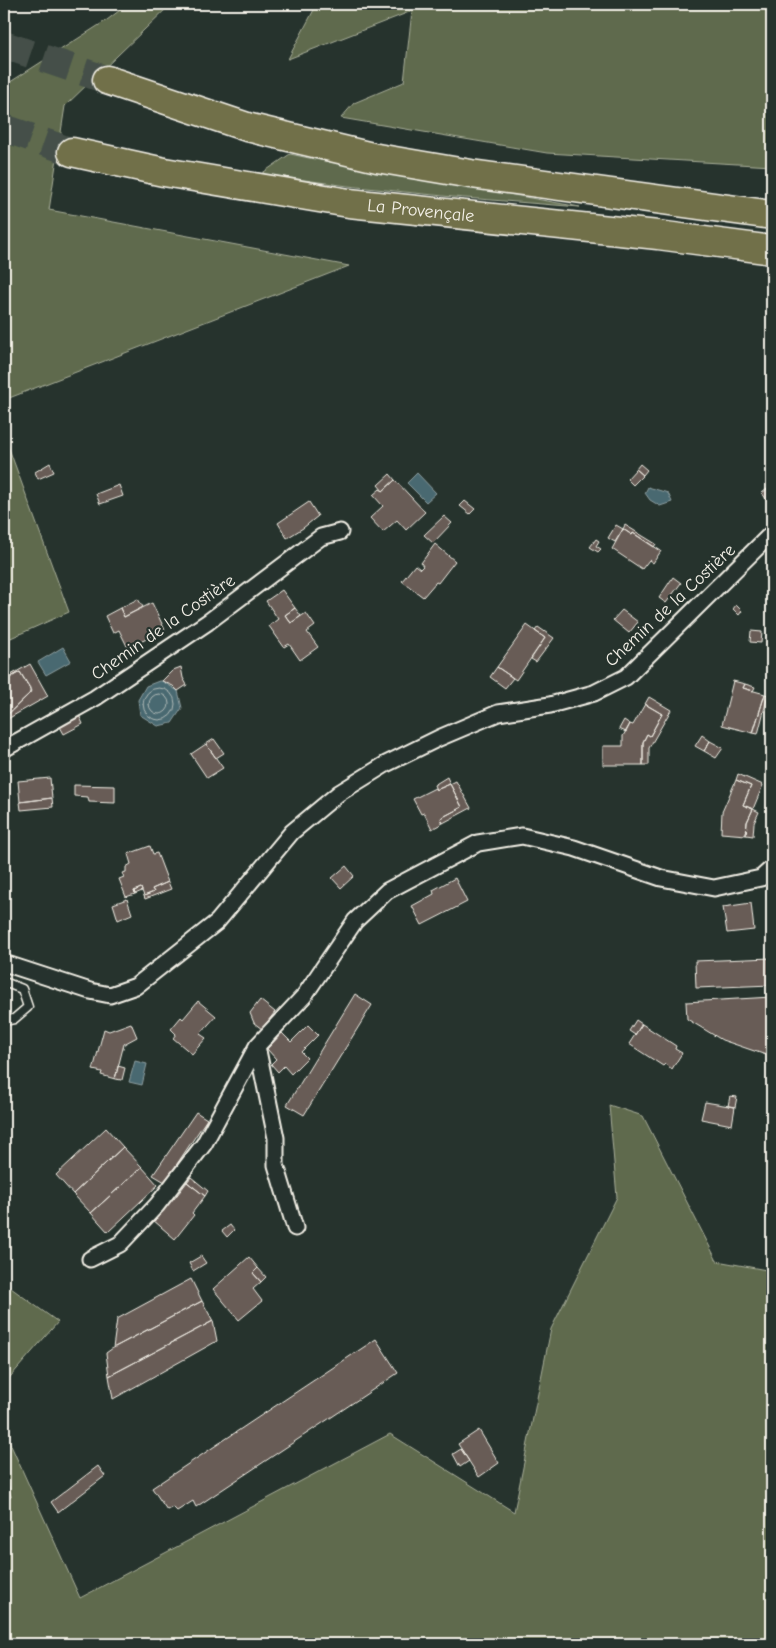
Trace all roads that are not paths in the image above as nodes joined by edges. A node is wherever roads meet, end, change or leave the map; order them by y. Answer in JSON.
{"nodes":[{"id":1,"x":108,"y":80,"type":"tunnel mouth"},
{"id":2,"x":72,"y":152,"type":"tunnel mouth"},
{"id":3,"x":772,"y":214,"type":"edge"},
{"id":4,"x":772,"y":250,"type":"edge"},
{"id":5,"x":340,"y":532,"type":"dead end"},
{"id":6,"x":772,"y":534,"type":"edge"},
{"id":7,"x":4,"y":749,"type":"edge"},
{"id":8,"x":772,"y":868,"type":"edge"},
{"id":9,"x":4,"y":964,"type":"edge"},
{"id":10,"x":4,"y":982,"type":"edge"},
{"id":11,"x":4,"y":1021,"type":"edge"},
{"id":12,"x":257,"y":1046,"type":"junction"},
{"id":13,"x":295,"y":1228,"type":"dead end"},
{"id":14,"x":90,"y":1259,"type":"dead end"}],
"edges":[{"from":1,"to":3,"type":"highway"},
{"from":2,"to":4,"type":"highway","name":"La Provençale"},
{"from":5,"to":7,"type":"street","name":"Chemin de la Costière"},
{"from":6,"to":9,"type":"street","name":"Chemin de la Costière"},
{"from":8,"to":12,"type":"street"},
{"from":10,"to":11,"type":"lane"},
{"from":12,"to":13,"type":"street"},
{"from":12,"to":14,"type":"street"}]}
